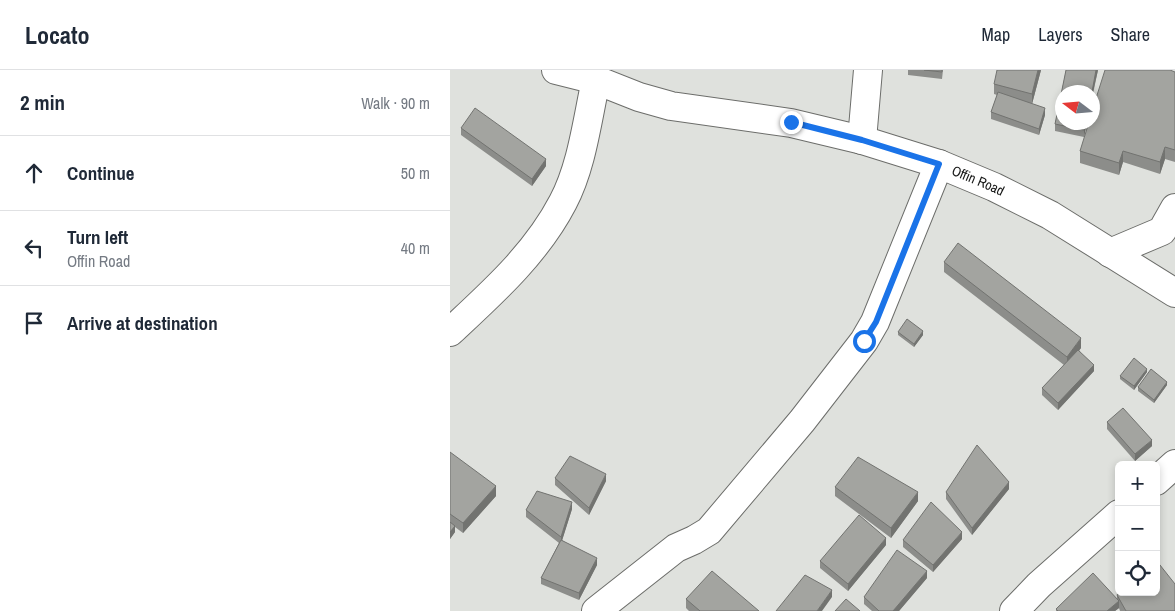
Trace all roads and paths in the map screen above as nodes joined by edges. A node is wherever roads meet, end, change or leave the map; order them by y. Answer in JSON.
{"nodes":[{"id":1,"x":556,"y":70,"type":"edge"},
{"id":2,"x":868,"y":70,"type":"edge"},
{"id":3,"x":596,"y":80,"type":"junction"},
{"id":4,"x":862,"y":140,"type":"junction"},
{"id":5,"x":939,"y":164,"type":"junction"},
{"id":6,"x":1175,"y":208,"type":"edge"},
{"id":7,"x":1110,"y":253,"type":"junction"},
{"id":8,"x":1175,"y":293,"type":"edge"},
{"id":9,"x":450,"y":332,"type":"edge"},
{"id":10,"x":1175,"y":464,"type":"edge"},
{"id":11,"x":1160,"y":477,"type":"edge"},
{"id":12,"x":1115,"y":518,"type":"edge"},
{"id":13,"x":596,"y":611,"type":"edge"},
{"id":14,"x":1014,"y":611,"type":"edge"}],
"edges":[{"from":1,"to":3,"type":"street","name":"Offin Road"},
{"from":2,"to":4,"type":"street"},
{"from":3,"to":4,"type":"street","name":"Offin Road"},
{"from":3,"to":9,"type":"street"},
{"from":4,"to":5,"type":"street","name":"Offin Road"},
{"from":5,"to":7,"type":"street","name":"Offin Road"},
{"from":5,"to":13,"type":"street"},
{"from":6,"to":7,"type":"street"},
{"from":7,"to":8,"type":"street","name":"Offin Road"},
{"from":10,"to":11,"type":"street"},
{"from":12,"to":14,"type":"street"}]}
